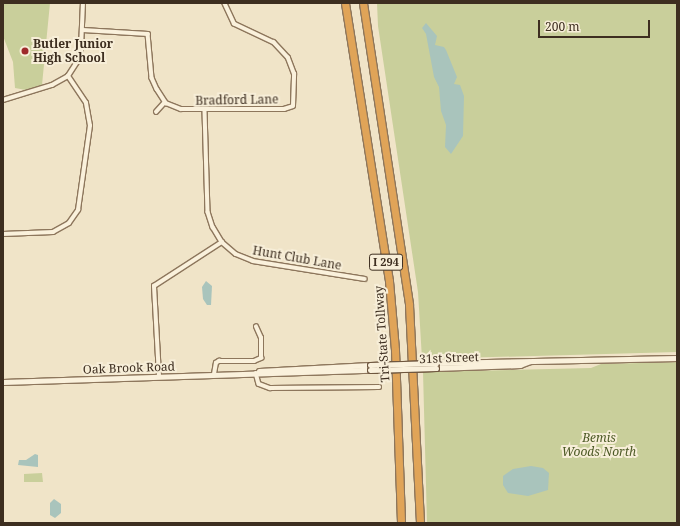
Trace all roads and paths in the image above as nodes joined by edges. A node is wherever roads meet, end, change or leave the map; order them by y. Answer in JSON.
{"nodes":[{"id":1,"x":83,"y":3,"type":"edge"},
{"id":2,"x":224,"y":3,"type":"edge"},
{"id":3,"x":345,"y":3,"type":"edge"},
{"id":4,"x":365,"y":3,"type":"edge"},
{"id":5,"x":83,"y":30,"type":"junction"},
{"id":6,"x":68,"y":76,"type":"junction"},
{"id":7,"x":3,"y":100,"type":"edge"},
{"id":8,"x":165,"y":102,"type":"junction"},
{"id":9,"x":205,"y":111,"type":"junction"},
{"id":10,"x":156,"y":112,"type":"dead end"},
{"id":11,"x":3,"y":234,"type":"edge"},
{"id":12,"x":222,"y":242,"type":"junction"},
{"id":13,"x":365,"y":279,"type":"dead end"},
{"id":14,"x":256,"y":327,"type":"dead end"},
{"id":15,"x":677,"y":358,"type":"edge"},
{"id":16,"x":370,"y":368,"type":"joint"},
{"id":17,"x":256,"y":372,"type":"junction"},
{"id":18,"x":214,"y":374,"type":"junction"},
{"id":19,"x":159,"y":376,"type":"junction"},
{"id":20,"x":3,"y":382,"type":"edge"},
{"id":21,"x":379,"y":388,"type":"dead end"},
{"id":22,"x":401,"y":523,"type":"edge"},
{"id":23,"x":420,"y":523,"type":"edge"}],
"edges":[{"from":1,"to":5,"type":"street"},
{"from":2,"to":9,"type":"street","name":"Bradford Lane"},
{"from":3,"to":22,"type":"highway","name":"Tri-State Tollway","number":"I 294"},
{"from":4,"to":23,"type":"highway","number":"I 294"},
{"from":5,"to":6,"type":"street"},
{"from":5,"to":8,"type":"street"},
{"from":6,"to":7,"type":"street"},
{"from":6,"to":11,"type":"street"},
{"from":8,"to":9,"type":"street","name":"Bradford Lane"},
{"from":8,"to":10,"type":"street"},
{"from":9,"to":12,"type":"street","name":"Hunt Club Lane"},
{"from":12,"to":13,"type":"street","name":"Hunt Club Lane"},
{"from":12,"to":19,"type":"street"},
{"from":14,"to":18,"type":"street"},
{"from":15,"to":16,"type":"main road","name":"31st Street","bridge":true},
{"from":16,"to":17,"type":"main road","name":"Oak Brook Road"},
{"from":17,"to":18,"type":"main road","name":"Oak Brook Road"},
{"from":17,"to":21,"type":"street"},
{"from":18,"to":19,"type":"main road","name":"Oak Brook Road"},
{"from":19,"to":20,"type":"main road","name":"Oak Brook Road"}]}
